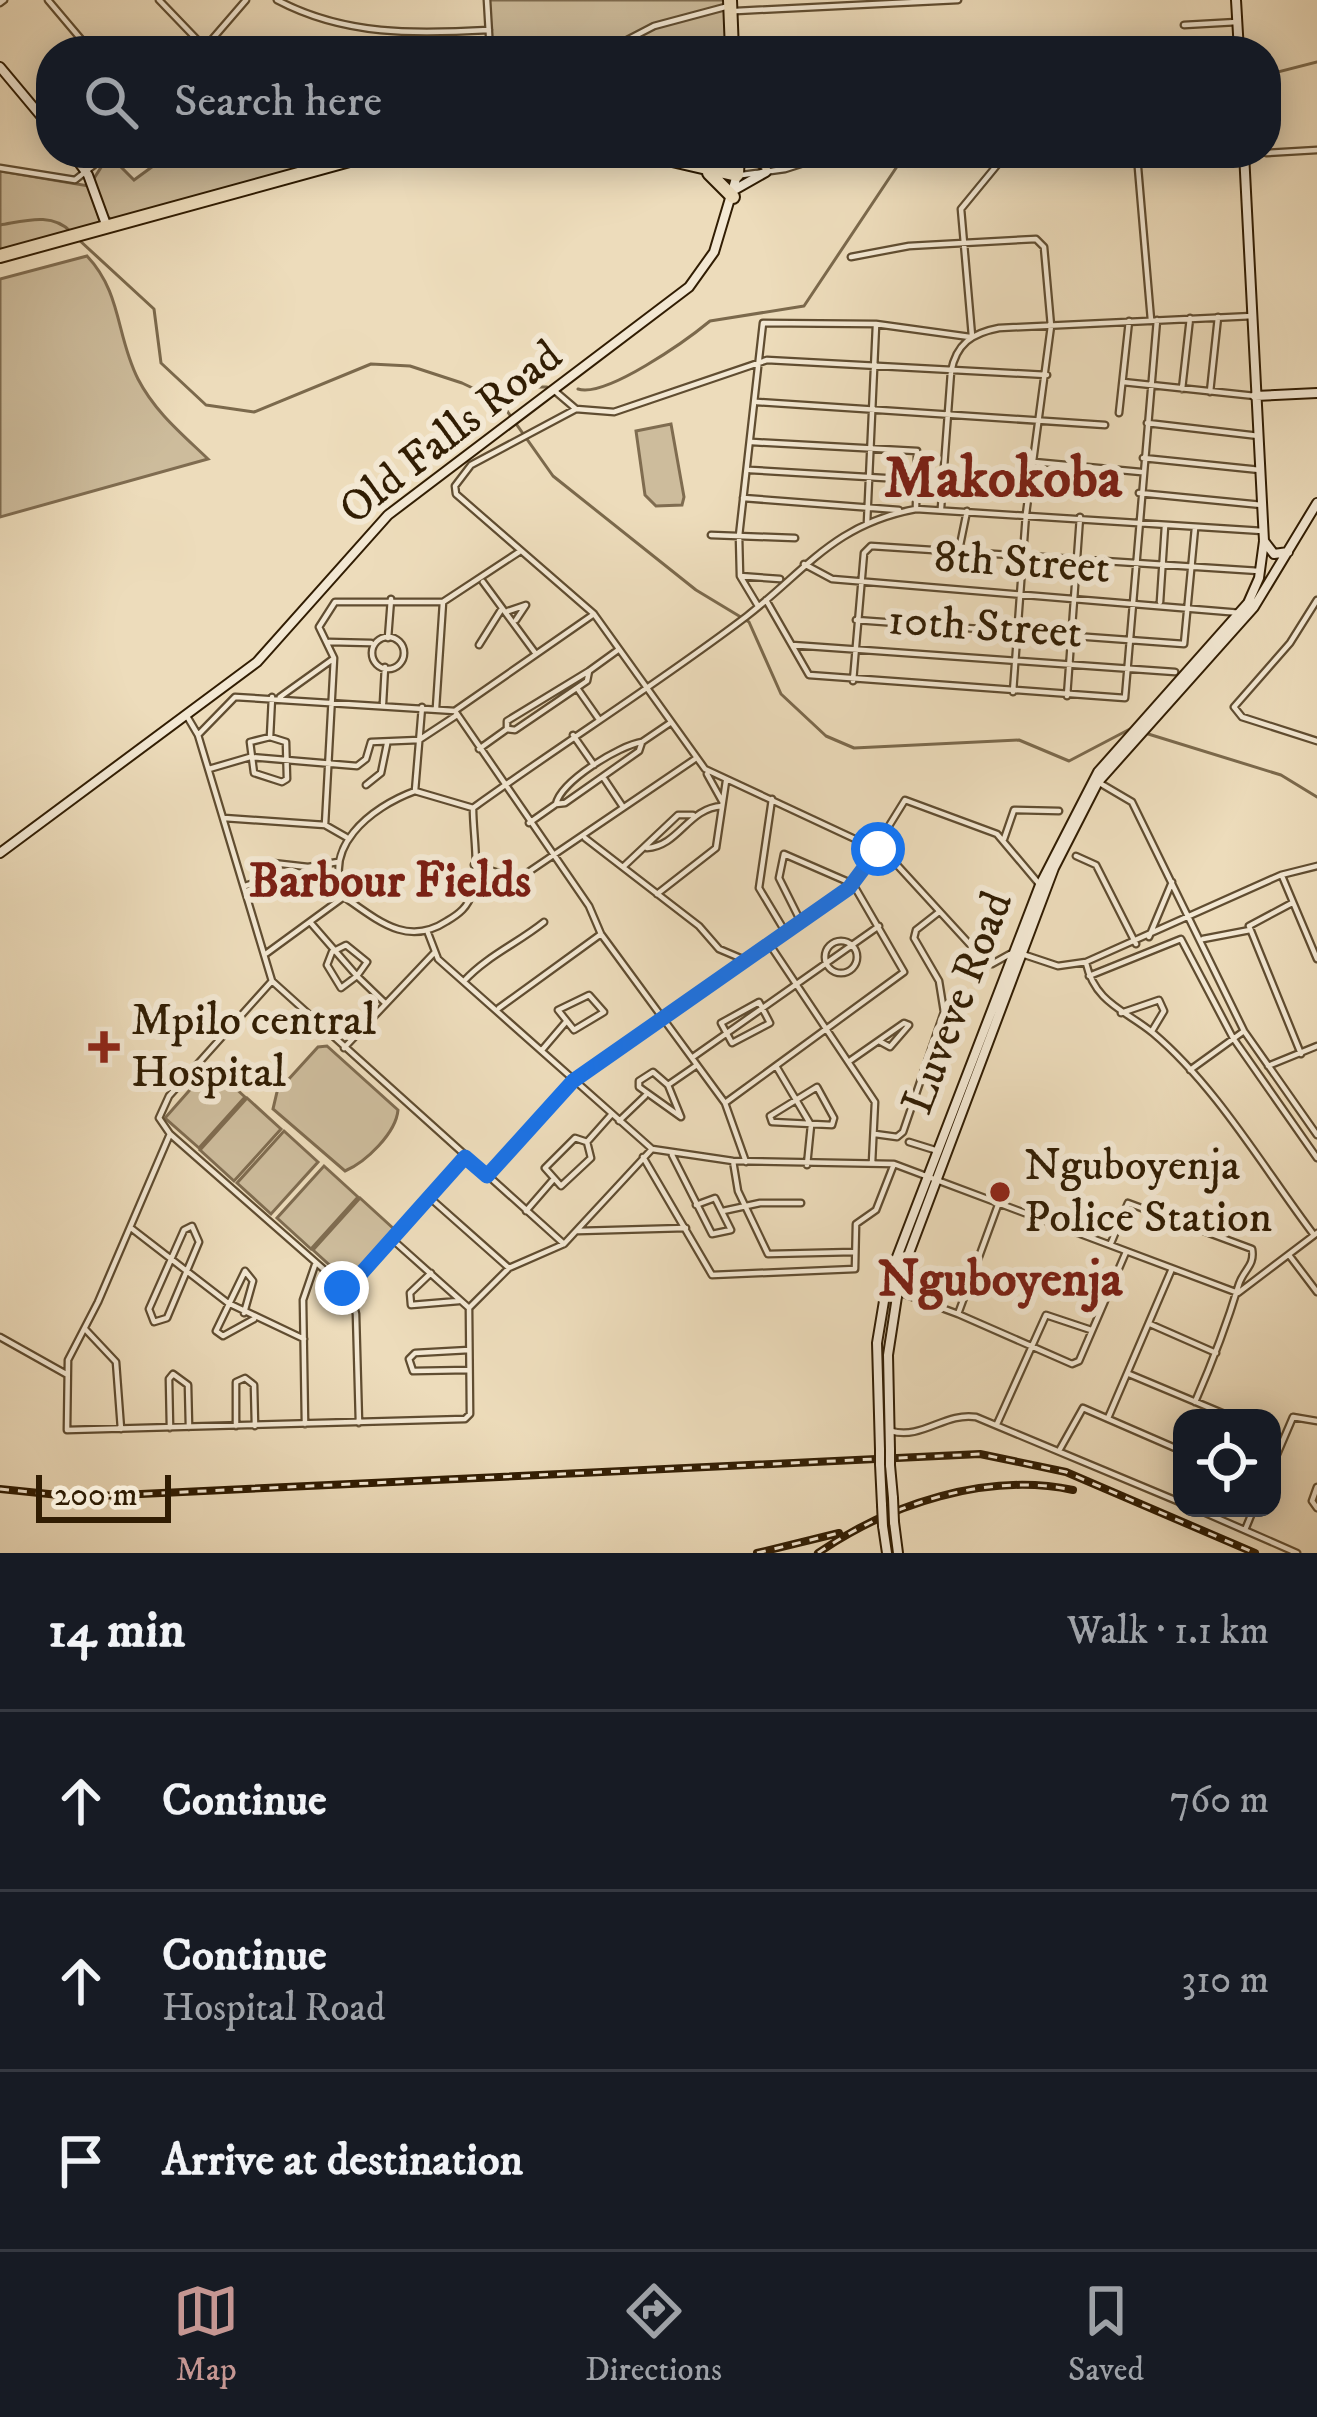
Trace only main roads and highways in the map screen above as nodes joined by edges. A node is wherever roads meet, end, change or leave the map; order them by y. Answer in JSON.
{"nodes":[{"id":1,"x":730,"y":6,"type":"edge"},
{"id":2,"x":731,"y":36,"type":"edge"},
{"id":3,"x":320,"y":168,"type":"edge"},
{"id":4,"x":0,"y":256,"type":"edge"}],
"edges":[{"from":1,"to":2,"type":"highway"},
{"from":3,"to":4,"type":"highway"}]}
